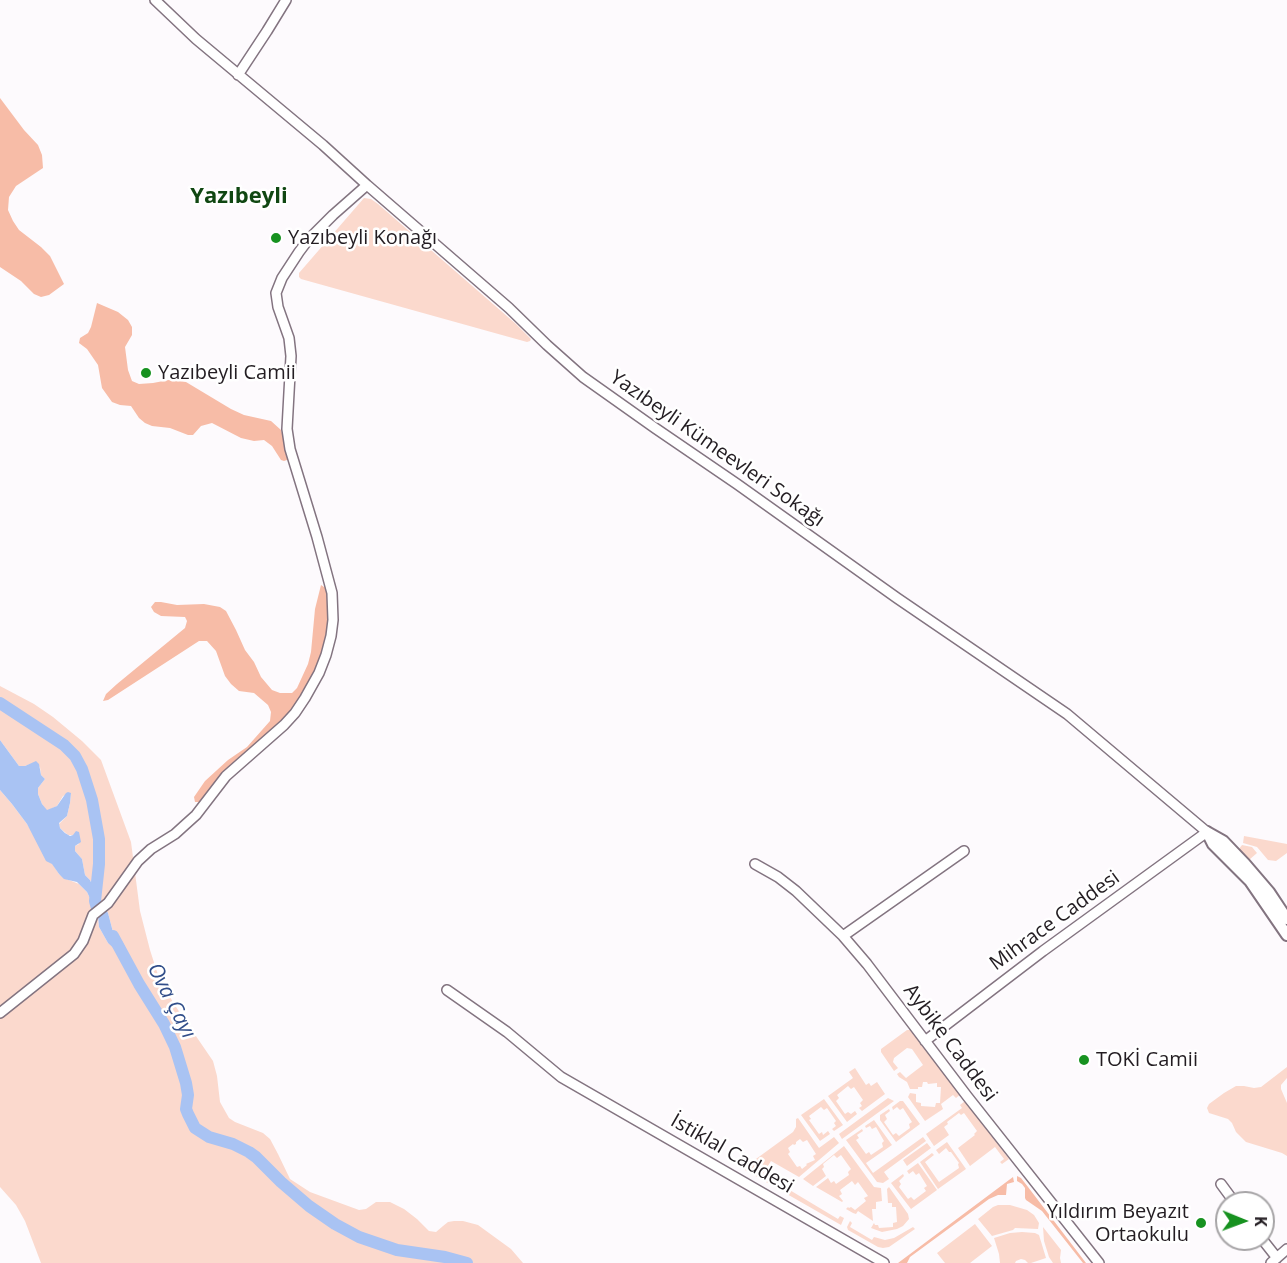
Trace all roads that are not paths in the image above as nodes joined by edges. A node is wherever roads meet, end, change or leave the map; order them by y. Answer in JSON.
{"nodes":[{"id":1,"x":155,"y":0,"type":"edge"},
{"id":2,"x":285,"y":0,"type":"edge"},
{"id":3,"x":238,"y":75,"type":"junction"},
{"id":4,"x":367,"y":185,"type":"junction"},
{"id":5,"x":1207,"y":832,"type":"junction"},
{"id":6,"x":964,"y":851,"type":"dead end"},
{"id":7,"x":755,"y":864,"type":"dead end"},
{"id":8,"x":1287,"y":919,"type":"edge"},
{"id":9,"x":1287,"y":935,"type":"edge"},
{"id":10,"x":843,"y":936,"type":"junction"},
{"id":11,"x":447,"y":990,"type":"dead end"},
{"id":12,"x":0,"y":1013,"type":"edge"},
{"id":13,"x":925,"y":1041,"type":"junction"},
{"id":14,"x":1221,"y":1184,"type":"dead end"},
{"id":15,"x":1226,"y":1191,"type":"edge"},
{"id":16,"x":1287,"y":1249,"type":"edge"},
{"id":17,"x":1274,"y":1261,"type":"edge"},
{"id":18,"x":884,"y":1263,"type":"edge"},
{"id":19,"x":1099,"y":1263,"type":"edge"}],
"edges":[{"from":1,"to":3,"type":"street","name":"Yazıbeyli Kümeevleri Sokağı"},
{"from":2,"to":3,"type":"street"},
{"from":3,"to":4,"type":"street","name":"Yazıbeyli Kümeevleri Sokağı"},
{"from":4,"to":5,"type":"street","name":"Yazıbeyli Kümeevleri Sokağı"},
{"from":4,"to":12,"type":"street"},
{"from":5,"to":8,"type":"main road"},
{"from":5,"to":9,"type":"main road"},
{"from":5,"to":13,"type":"street","name":"Mihrace Caddesi"},
{"from":6,"to":10,"type":"street"},
{"from":7,"to":10,"type":"street","name":"Aybike Caddesi"},
{"from":10,"to":13,"type":"street","name":"Aybike Caddesi"},
{"from":11,"to":18,"type":"street","name":"İstiklal Caddesi"},
{"from":13,"to":19,"type":"street","name":"Aybike Caddesi"},
{"from":14,"to":15,"type":"street"},
{"from":16,"to":17,"type":"street"}]}
